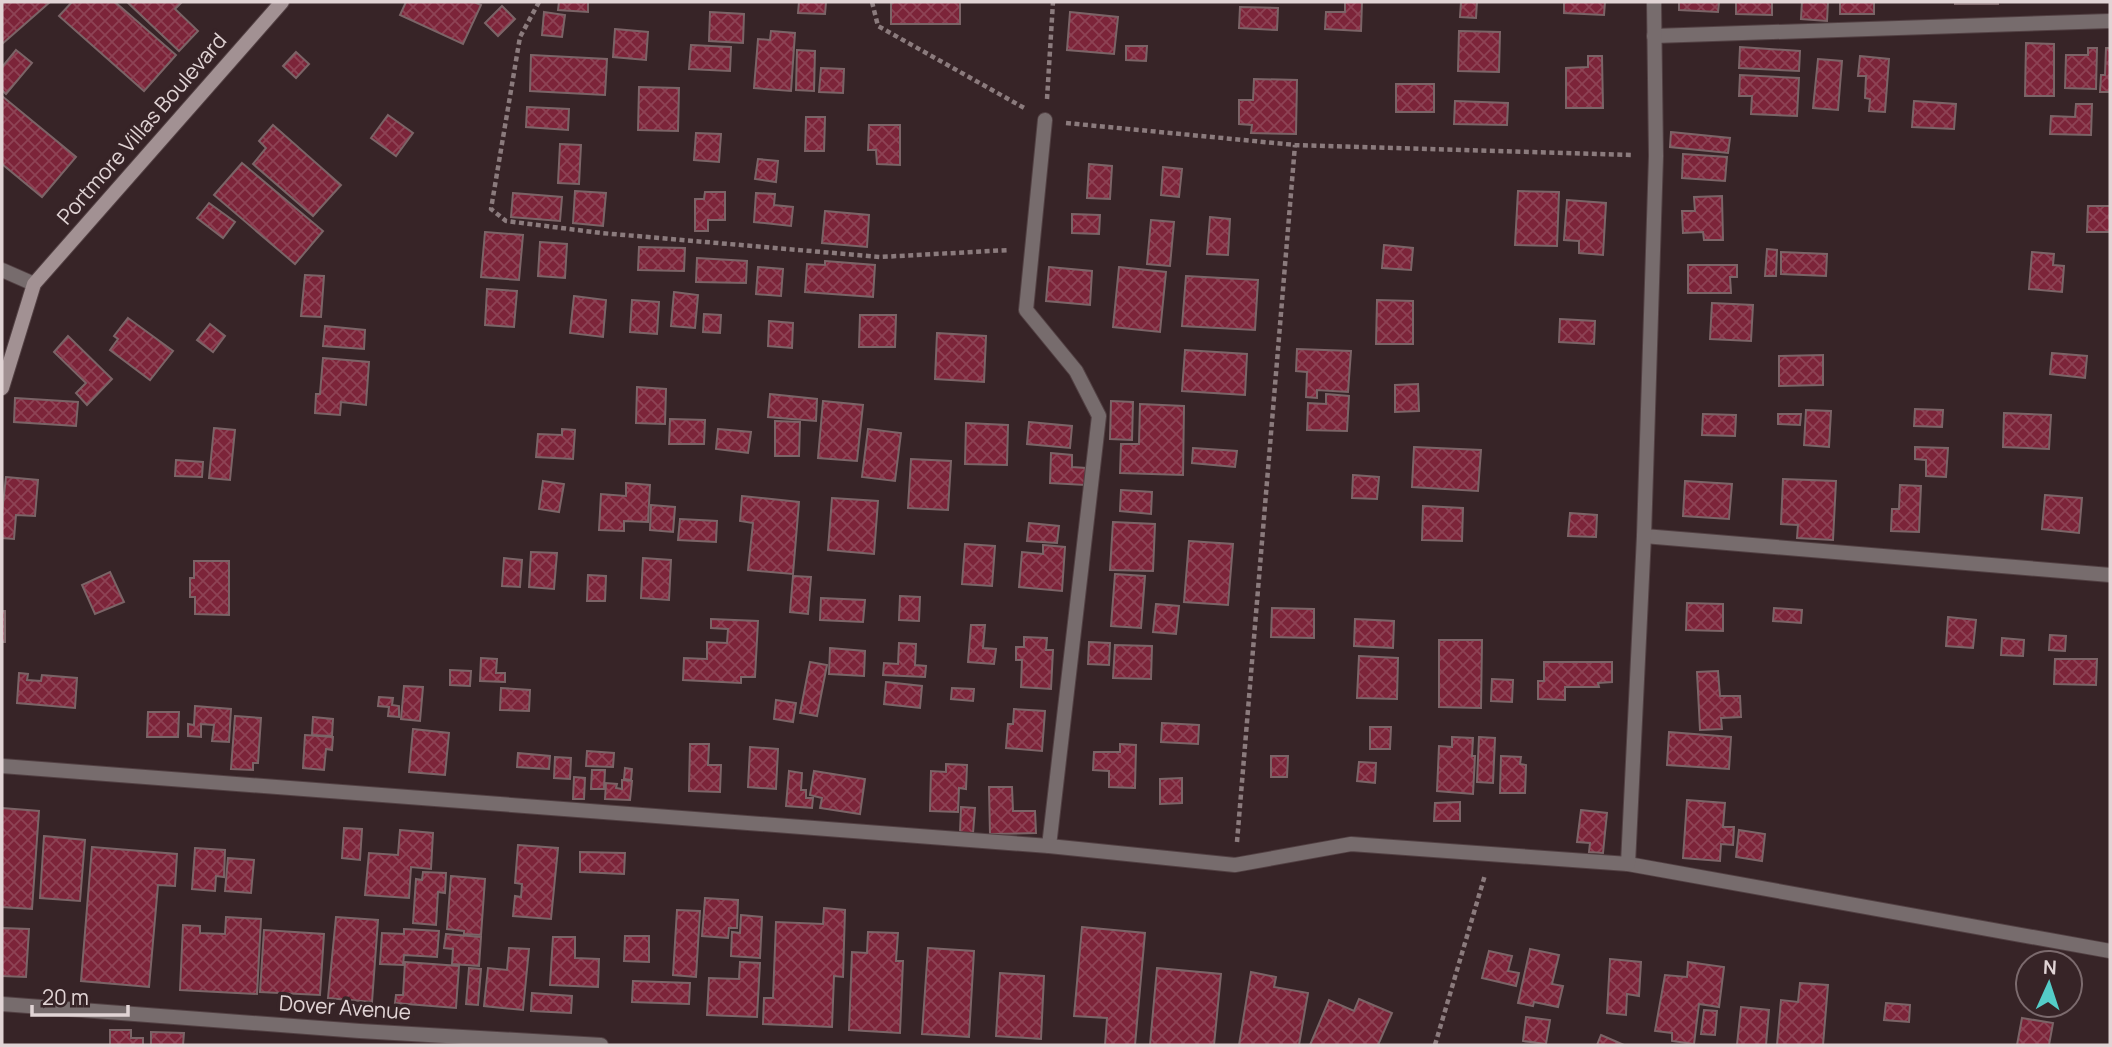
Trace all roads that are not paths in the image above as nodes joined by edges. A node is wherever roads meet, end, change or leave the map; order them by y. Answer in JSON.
{"nodes":[{"id":1,"x":282,"y":2,"type":"edge"},
{"id":2,"x":1654,"y":2,"type":"edge"},
{"id":3,"x":2110,"y":20,"type":"edge"},
{"id":4,"x":1654,"y":36,"type":"junction"},
{"id":5,"x":1045,"y":120,"type":"road end"},
{"id":6,"x":2,"y":270,"type":"edge"},
{"id":7,"x":34,"y":285,"type":"junction"},
{"id":8,"x":2,"y":388,"type":"edge"},
{"id":9,"x":1644,"y":536,"type":"junction"},
{"id":10,"x":2110,"y":575,"type":"edge"},
{"id":11,"x":2,"y":766,"type":"edge"},
{"id":12,"x":1049,"y":846,"type":"junction"},
{"id":13,"x":1628,"y":864,"type":"junction"},
{"id":14,"x":2110,"y":951,"type":"edge"},
{"id":15,"x":2,"y":1004,"type":"edge"},
{"id":16,"x":360,"y":1038,"type":"edge"},
{"id":17,"x":601,"y":1045,"type":"edge"}],
"edges":[{"from":1,"to":7,"type":"street","name":"Portmore Villas Boulevard"},
{"from":2,"to":4,"type":"street"},
{"from":3,"to":4,"type":"street"},
{"from":4,"to":9,"type":"street"},
{"from":5,"to":12,"type":"street"},
{"from":6,"to":7,"type":"street"},
{"from":7,"to":8,"type":"street"},
{"from":9,"to":10,"type":"street"},
{"from":9,"to":13,"type":"street"},
{"from":11,"to":12,"type":"street"},
{"from":12,"to":13,"type":"street"},
{"from":13,"to":14,"type":"street"},
{"from":15,"to":16,"type":"street","name":"Dover Avenue"},
{"from":16,"to":17,"type":"street","name":"Dover Avenue"}]}
